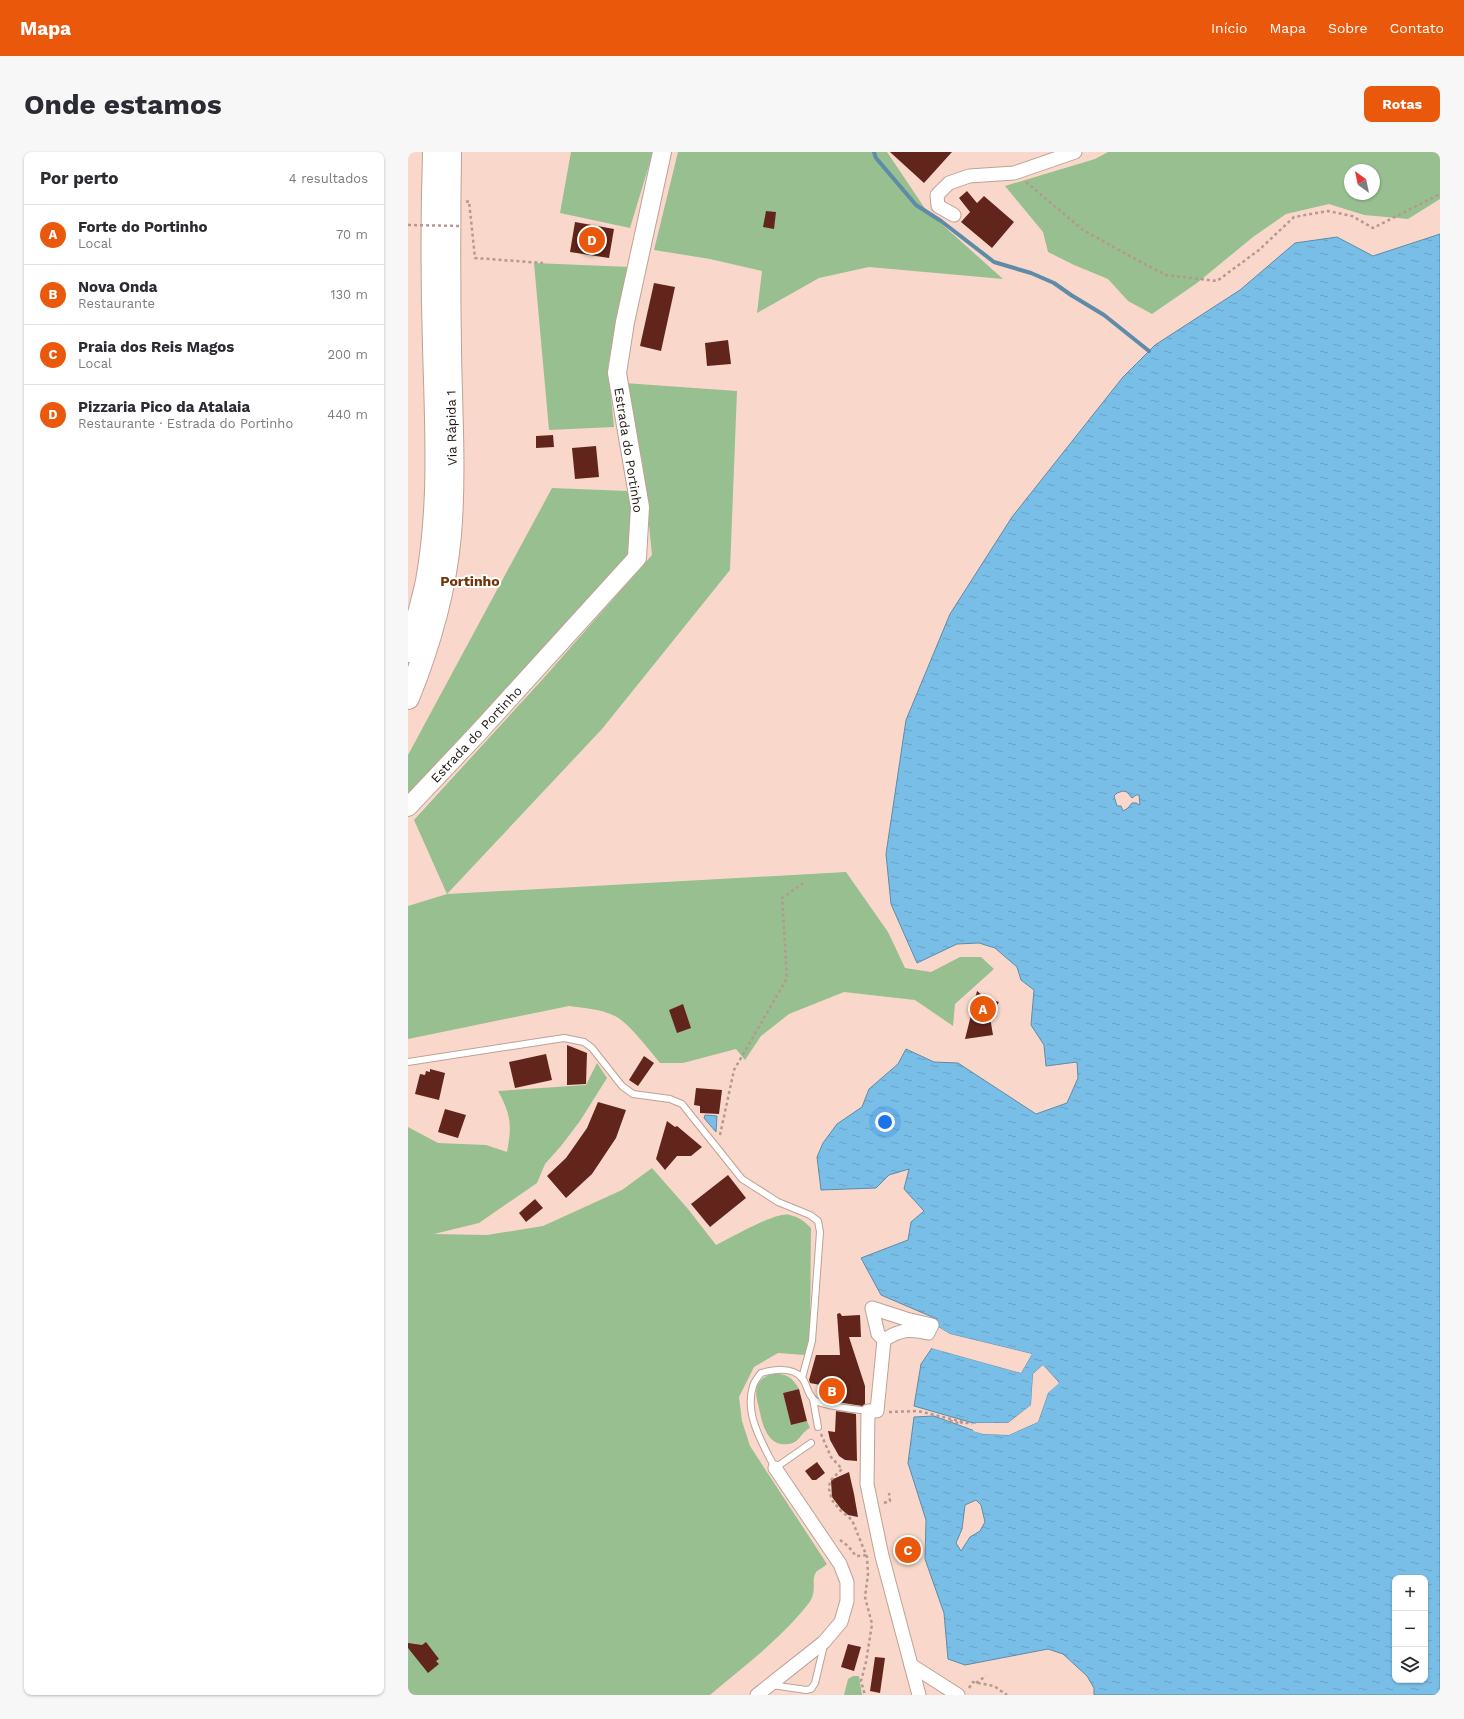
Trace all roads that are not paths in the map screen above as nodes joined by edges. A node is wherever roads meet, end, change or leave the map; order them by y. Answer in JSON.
{"nodes":[{"id":1,"x":434,"y":152,"type":"edge"},
{"id":2,"x":450,"y":152,"type":"edge"},
{"id":3,"x":662,"y":152,"type":"edge"},
{"id":4,"x":1075,"y":152,"type":"edge"},
{"id":5,"x":954,"y":215,"type":"dead end"},
{"id":6,"x":408,"y":651,"type":"edge"},
{"id":7,"x":408,"y":698,"type":"edge"},
{"id":8,"x":408,"y":806,"type":"edge"},
{"id":9,"x":408,"y":1062,"type":"edge"},
{"id":10,"x":884,"y":1340,"type":"dead end"},
{"id":11,"x":802,"y":1378,"type":"junction"},
{"id":12,"x":813,"y":1399,"type":"junction"},
{"id":13,"x":873,"y":1411,"type":"junction"},
{"id":14,"x":818,"y":1427,"type":"road end"},
{"id":15,"x":811,"y":1442,"type":"dead end"},
{"id":16,"x":775,"y":1468,"type":"junction"},
{"id":17,"x":824,"y":1642,"type":"junction"},
{"id":18,"x":911,"y":1665,"type":"junction"},
{"id":19,"x":771,"y":1684,"type":"junction"},
{"id":20,"x":757,"y":1695,"type":"edge"},
{"id":21,"x":919,"y":1695,"type":"edge"},
{"id":22,"x":958,"y":1695,"type":"edge"}],
"edges":[{"from":1,"to":6,"type":"highway","name":"Via Rápida 1"},
{"from":2,"to":7,"type":"highway","name":"Via Rápida 1"},
{"from":3,"to":8,"type":"street","name":"Estrada do Portinho"},
{"from":4,"to":5,"type":"street"},
{"from":9,"to":11,"type":"lane"},
{"from":10,"to":13,"type":"street"},
{"from":11,"to":12,"type":"lane"},
{"from":11,"to":16,"type":"lane"},
{"from":12,"to":13,"type":"lane"},
{"from":12,"to":14,"type":"lane"},
{"from":13,"to":18,"type":"street"},
{"from":15,"to":16,"type":"lane"},
{"from":16,"to":17,"type":"street"},
{"from":17,"to":19,"type":"street"},
{"from":17,"to":19,"type":"lane"},
{"from":18,"to":21,"type":"street"},
{"from":18,"to":22,"type":"street"},
{"from":19,"to":20,"type":"street"}]}
